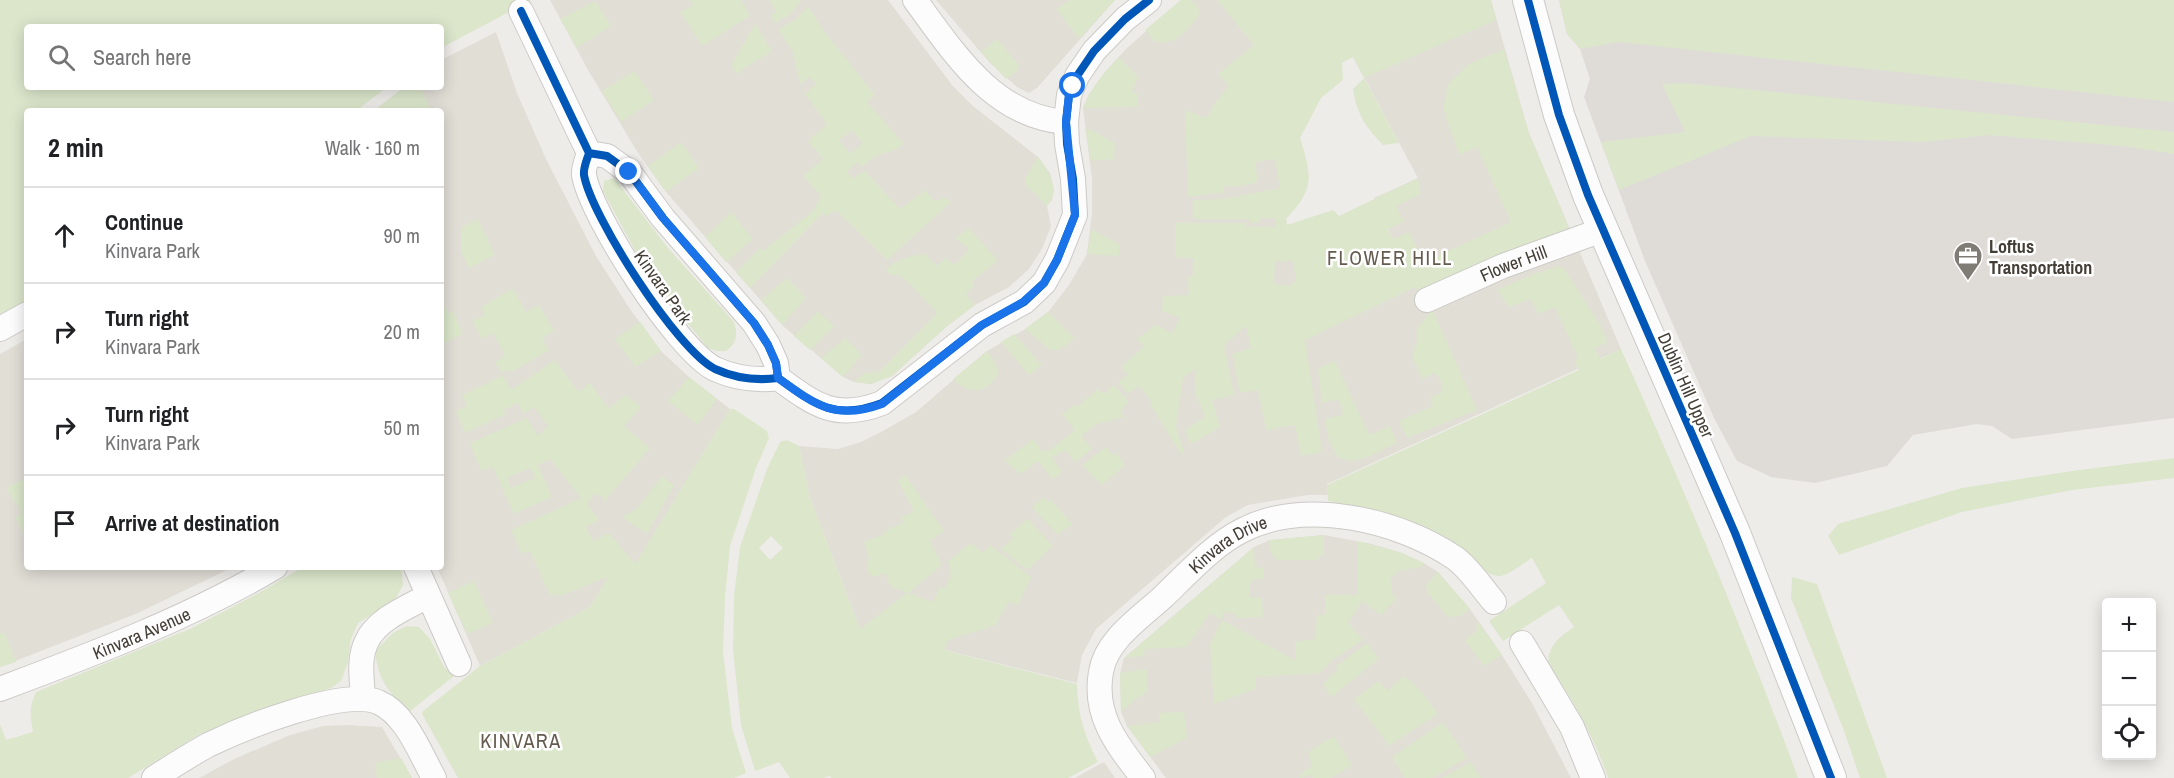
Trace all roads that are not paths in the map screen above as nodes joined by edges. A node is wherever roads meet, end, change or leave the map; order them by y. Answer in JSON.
{"nodes":[{"id":1,"x":915,"y":0,"type":"edge"},
{"id":2,"x":1149,"y":0,"type":"edge"},
{"id":3,"x":1528,"y":0,"type":"edge"},
{"id":4,"x":521,"y":11,"type":"dead end"},
{"id":5,"x":1066,"y":122,"type":"junction"},
{"id":6,"x":589,"y":153,"type":"junction"},
{"id":7,"x":1602,"y":230,"type":"junction"},
{"id":8,"x":1427,"y":300,"type":"dead end"},
{"id":9,"x":24,"y":316,"type":"edge"},
{"id":10,"x":0,"y":328,"type":"edge"},
{"id":11,"x":778,"y":378,"type":"junction"},
{"id":12,"x":270,"y":570,"type":"edge"},
{"id":13,"x":417,"y":570,"type":"edge"},
{"id":14,"x":428,"y":596,"type":"junction"},
{"id":15,"x":1494,"y":602,"type":"dead end"},
{"id":16,"x":1522,"y":643,"type":"dead end"},
{"id":17,"x":459,"y":664,"type":"dead end"},
{"id":18,"x":0,"y":689,"type":"edge"},
{"id":19,"x":363,"y":698,"type":"junction"},
{"id":20,"x":154,"y":778,"type":"edge"},
{"id":21,"x":434,"y":778,"type":"edge"},
{"id":22,"x":1143,"y":778,"type":"edge"},
{"id":23,"x":1593,"y":778,"type":"edge"},
{"id":24,"x":1831,"y":778,"type":"edge"}],
"edges":[{"from":1,"to":5,"type":"street"},
{"from":2,"to":5,"type":"street"},
{"from":3,"to":7,"type":"street","name":"Dublin Hill Upper"},
{"from":4,"to":6,"type":"street"},
{"from":5,"to":11,"type":"street"},
{"from":6,"to":11,"type":"street"},
{"from":6,"to":11,"type":"street","name":"Kinvara Park"},
{"from":7,"to":8,"type":"street","name":"Flower Hill"},
{"from":7,"to":24,"type":"street","name":"Dublin Hill Upper"},
{"from":9,"to":10,"type":"street"},
{"from":12,"to":18,"type":"street","name":"Kinvara Avenue"},
{"from":13,"to":14,"type":"street"},
{"from":14,"to":17,"type":"street"},
{"from":14,"to":19,"type":"street"},
{"from":15,"to":22,"type":"street","name":"Kinvara Drive"},
{"from":16,"to":23,"type":"street"},
{"from":19,"to":20,"type":"street"},
{"from":19,"to":21,"type":"street"}]}
